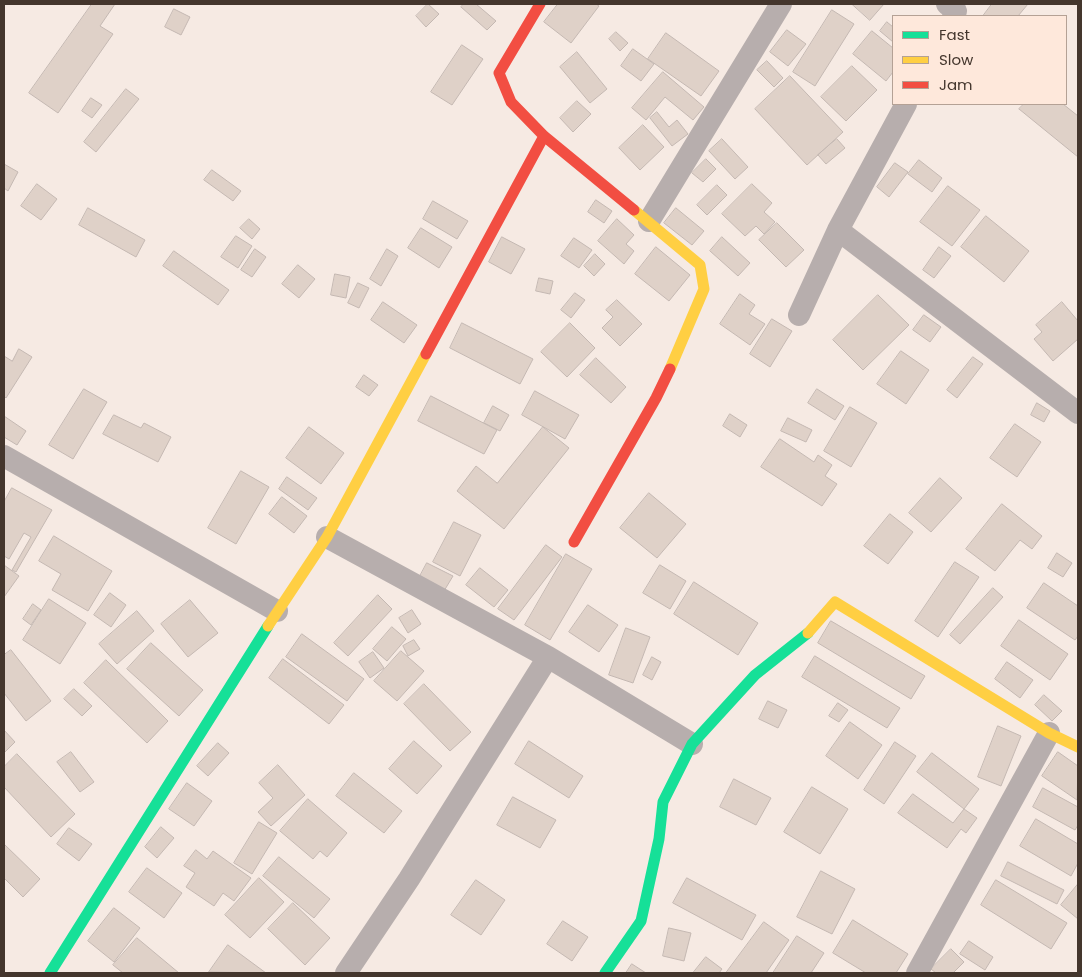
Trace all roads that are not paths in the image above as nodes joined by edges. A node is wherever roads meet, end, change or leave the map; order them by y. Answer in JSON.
{"nodes":[{"id":1,"x":540,"y":4,"type":"edge"},
{"id":2,"x":781,"y":4,"type":"edge"},
{"id":3,"x":905,"y":105,"type":"edge"},
{"id":4,"x":544,"y":136,"type":"junction"},
{"id":5,"x":649,"y":221,"type":"junction"},
{"id":6,"x":838,"y":230,"type":"junction"},
{"id":7,"x":799,"y":315,"type":"dead end"},
{"id":8,"x":1078,"y":413,"type":"edge"},
{"id":9,"x":5,"y":460,"type":"edge"},
{"id":10,"x":327,"y":537,"type":"junction"},
{"id":11,"x":574,"y":542,"type":"dead end"},
{"id":12,"x":276,"y":611,"type":"junction"},
{"id":13,"x":548,"y":657,"type":"junction"},
{"id":14,"x":1049,"y":733,"type":"junction"},
{"id":15,"x":692,"y":744,"type":"junction"},
{"id":16,"x":1078,"y":747,"type":"edge"},
{"id":17,"x":50,"y":973,"type":"edge"},
{"id":18,"x":346,"y":973,"type":"edge"},
{"id":19,"x":605,"y":973,"type":"edge"},
{"id":20,"x":917,"y":973,"type":"edge"}],
"edges":[{"from":1,"to":4,"type":"street"},
{"from":2,"to":5,"type":"street"},
{"from":3,"to":6,"type":"street"},
{"from":4,"to":5,"type":"street"},
{"from":4,"to":10,"type":"street"},
{"from":5,"to":11,"type":"street"},
{"from":6,"to":7,"type":"street"},
{"from":6,"to":8,"type":"street"},
{"from":9,"to":12,"type":"street"},
{"from":10,"to":12,"type":"street"},
{"from":10,"to":13,"type":"street"},
{"from":12,"to":17,"type":"street"},
{"from":13,"to":15,"type":"street"},
{"from":13,"to":18,"type":"street"},
{"from":14,"to":15,"type":"street"},
{"from":14,"to":16,"type":"street"},
{"from":14,"to":20,"type":"street"},
{"from":15,"to":19,"type":"street"}]}
